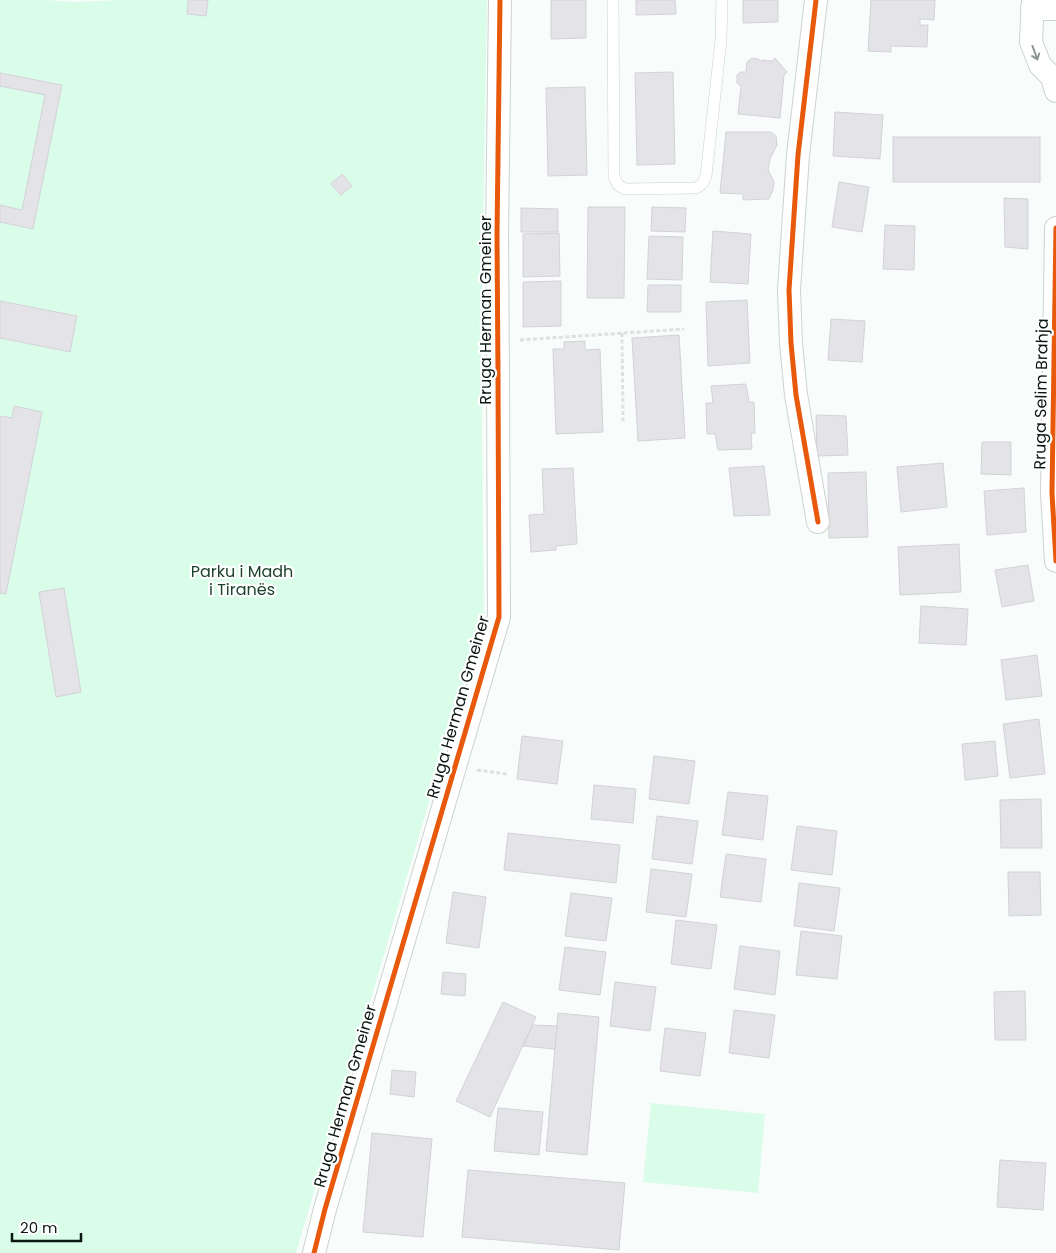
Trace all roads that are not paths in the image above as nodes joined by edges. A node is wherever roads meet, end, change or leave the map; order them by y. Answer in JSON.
{"nodes":[{"id":1,"x":500,"y":0,"type":"edge"},
{"id":2,"x":613,"y":0,"type":"edge"},
{"id":3,"x":722,"y":0,"type":"edge"},
{"id":4,"x":816,"y":0,"type":"edge"},
{"id":5,"x":1032,"y":5,"type":"edge"},
{"id":6,"x":1056,"y":9,"type":"edge"},
{"id":7,"x":1056,"y":91,"type":"edge"},
{"id":8,"x":1056,"y":228,"type":"edge"},
{"id":9,"x":818,"y":522,"type":"dead end"},
{"id":10,"x":1056,"y":561,"type":"edge"},
{"id":11,"x":314,"y":1253,"type":"edge"}],
"edges":[{"from":1,"to":11,"type":"street","name":"Rruga Herman Gmeiner"},
{"from":2,"to":3,"type":"lane"},
{"from":4,"to":9,"type":"street"},
{"from":5,"to":6,"type":"street"},
{"from":5,"to":7,"type":"street","one_way":true},
{"from":8,"to":10,"type":"street","name":"Rruga Selim Brahja"}]}
